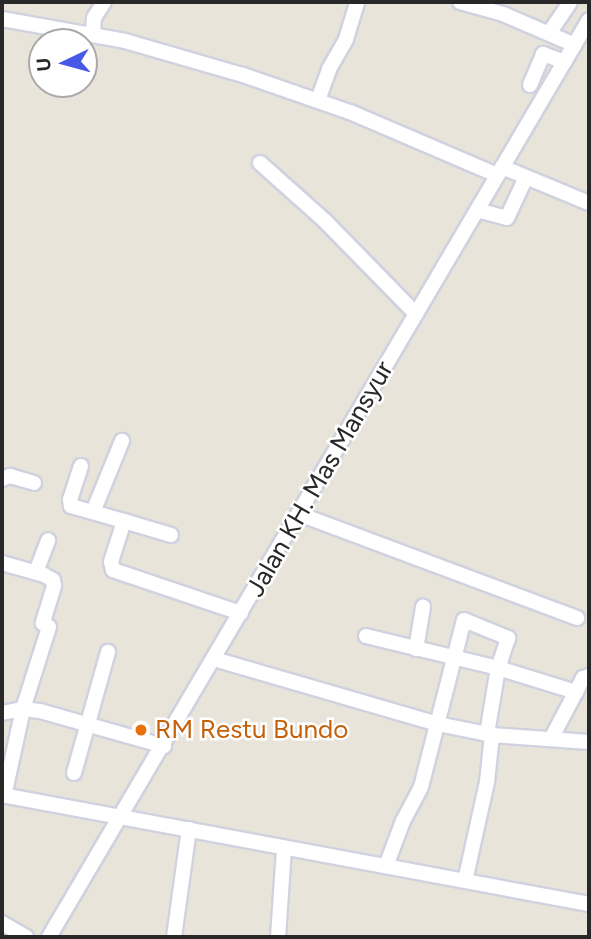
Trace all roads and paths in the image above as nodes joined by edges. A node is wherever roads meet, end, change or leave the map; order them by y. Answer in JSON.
{"nodes":[{"id":1,"x":104,"y":2,"type":"edge"},
{"id":2,"x":357,"y":2,"type":"edge"},
{"id":3,"x":460,"y":2,"type":"edge"},
{"id":4,"x":570,"y":2,"type":"edge"},
{"id":5,"x":2,"y":19,"type":"edge"},
{"id":6,"x":589,"y":20,"type":"edge"},
{"id":7,"x":53,"y":28,"type":"edge"},
{"id":8,"x":93,"y":28,"type":"edge"},
{"id":9,"x":550,"y":32,"type":"junction"},
{"id":10,"x":98,"y":36,"type":"edge"},
{"id":11,"x":575,"y":45,"type":"junction"},
{"id":12,"x":565,"y":62,"type":"junction"},
{"id":13,"x":530,"y":85,"type":"dead end"},
{"id":14,"x":318,"y":100,"type":"junction"},
{"id":15,"x":260,"y":163,"type":"dead end"},
{"id":16,"x":499,"y":171,"type":"junction"},
{"id":17,"x":526,"y":177,"type":"junction"},
{"id":18,"x":589,"y":203,"type":"edge"},
{"id":19,"x":477,"y":210,"type":"junction"},
{"id":20,"x":416,"y":314,"type":"junction"},
{"id":21,"x":122,"y":441,"type":"dead end"},
{"id":22,"x":81,"y":466,"type":"dead end"},
{"id":23,"x":2,"y":480,"type":"edge"},
{"id":24,"x":34,"y":482,"type":"dead end"},
{"id":25,"x":93,"y":512,"type":"junction"},
{"id":26,"x":299,"y":514,"type":"junction"},
{"id":27,"x":124,"y":521,"type":"junction"},
{"id":28,"x":171,"y":535,"type":"dead end"},
{"id":29,"x":48,"y":540,"type":"dead end"},
{"id":30,"x":2,"y":563,"type":"edge"},
{"id":31,"x":36,"y":572,"type":"junction"},
{"id":32,"x":423,"y":607,"type":"dead end"},
{"id":33,"x":241,"y":613,"type":"junction"},
{"id":34,"x":578,"y":618,"type":"dead end"},
{"id":35,"x":366,"y":636,"type":"dead end"},
{"id":36,"x":416,"y":649,"type":"junction"},
{"id":37,"x":108,"y":652,"type":"dead end"},
{"id":38,"x":453,"y":656,"type":"junction"},
{"id":39,"x":214,"y":659,"type":"junction"},
{"id":40,"x":498,"y":668,"type":"junction"},
{"id":41,"x":589,"y":676,"type":"edge"},
{"id":42,"x":576,"y":692,"type":"junction"},
{"id":43,"x":23,"y":709,"type":"junction"},
{"id":44,"x":2,"y":713,"type":"edge"},
{"id":45,"x":89,"y":724,"type":"junction"},
{"id":46,"x":438,"y":724,"type":"junction"},
{"id":47,"x":490,"y":735,"type":"junction"},
{"id":48,"x":551,"y":739,"type":"junction"},
{"id":49,"x":589,"y":742,"type":"edge"},
{"id":50,"x":164,"y":746,"type":"junction"},
{"id":51,"x":74,"y":773,"type":"dead end"},
{"id":52,"x":3,"y":796,"type":"edge"},
{"id":53,"x":122,"y":817,"type":"junction"},
{"id":54,"x":189,"y":830,"type":"junction"},
{"id":55,"x":284,"y":848,"type":"junction"},
{"id":56,"x":386,"y":866,"type":"junction"},
{"id":57,"x":465,"y":881,"type":"junction"},
{"id":58,"x":589,"y":904,"type":"edge"},
{"id":59,"x":2,"y":923,"type":"edge"},
{"id":60,"x":26,"y":937,"type":"edge"},
{"id":61,"x":49,"y":937,"type":"edge"},
{"id":62,"x":174,"y":937,"type":"edge"},
{"id":63,"x":278,"y":937,"type":"edge"}],
"edges":[{"from":1,"to":8,"type":"street"},
{"from":2,"to":14,"type":"street"},
{"from":3,"to":9,"type":"street"},
{"from":4,"to":9,"type":"street"},
{"from":5,"to":7,"type":"street"},
{"from":6,"to":11,"type":"street","name":"Jalan KH. Mas Mansyur"},
{"from":9,"to":11,"type":"street"},
{"from":10,"to":14,"type":"street"},
{"from":11,"to":12,"type":"street","name":"Jalan KH. Mas Mansyur"},
{"from":12,"to":13,"type":"street"},
{"from":12,"to":16,"type":"street","name":"Jalan KH. Mas Mansyur"},
{"from":14,"to":16,"type":"street"},
{"from":15,"to":20,"type":"street"},
{"from":16,"to":17,"type":"street"},
{"from":16,"to":19,"type":"street","name":"Jalan KH. Mas Mansyur"},
{"from":17,"to":18,"type":"street"},
{"from":17,"to":19,"type":"street"},
{"from":19,"to":20,"type":"street","name":"Jalan KH. Mas Mansyur"},
{"from":20,"to":26,"type":"street","name":"Jalan KH. Mas Mansyur"},
{"from":21,"to":25,"type":"street"},
{"from":22,"to":25,"type":"street"},
{"from":23,"to":24,"type":"street"},
{"from":25,"to":27,"type":"street"},
{"from":26,"to":33,"type":"street","name":"Jalan KH. Mas Mansyur"},
{"from":26,"to":34,"type":"street"},
{"from":27,"to":28,"type":"street"},
{"from":27,"to":33,"type":"street"},
{"from":29,"to":31,"type":"street"},
{"from":30,"to":31,"type":"street"},
{"from":31,"to":43,"type":"street"},
{"from":32,"to":36,"type":"street"},
{"from":33,"to":39,"type":"street","name":"Jalan KH. Mas Mansyur"},
{"from":35,"to":36,"type":"street"},
{"from":36,"to":38,"type":"street"},
{"from":37,"to":45,"type":"street"},
{"from":38,"to":40,"type":"street"},
{"from":38,"to":40,"type":"street"},
{"from":38,"to":46,"type":"street"},
{"from":39,"to":46,"type":"street"},
{"from":39,"to":50,"type":"street","name":"Jalan KH. Mas Mansyur"},
{"from":40,"to":42,"type":"street"},
{"from":40,"to":47,"type":"street"},
{"from":41,"to":42,"type":"street"},
{"from":42,"to":48,"type":"street"},
{"from":43,"to":44,"type":"street"},
{"from":43,"to":45,"type":"street"},
{"from":43,"to":52,"type":"street"},
{"from":45,"to":50,"type":"street"},
{"from":45,"to":51,"type":"street"},
{"from":46,"to":47,"type":"street"},
{"from":46,"to":56,"type":"street"},
{"from":47,"to":48,"type":"street"},
{"from":47,"to":57,"type":"street"},
{"from":48,"to":49,"type":"street"},
{"from":50,"to":53,"type":"street","name":"Jalan KH. Mas Mansyur"},
{"from":52,"to":53,"type":"street"},
{"from":53,"to":54,"type":"street"},
{"from":53,"to":61,"type":"street","name":"Jalan KH. Mas Mansyur"},
{"from":54,"to":55,"type":"street"},
{"from":54,"to":62,"type":"street"},
{"from":55,"to":56,"type":"street"},
{"from":55,"to":63,"type":"street"},
{"from":56,"to":57,"type":"street"},
{"from":57,"to":58,"type":"street"},
{"from":59,"to":60,"type":"street"}]}
